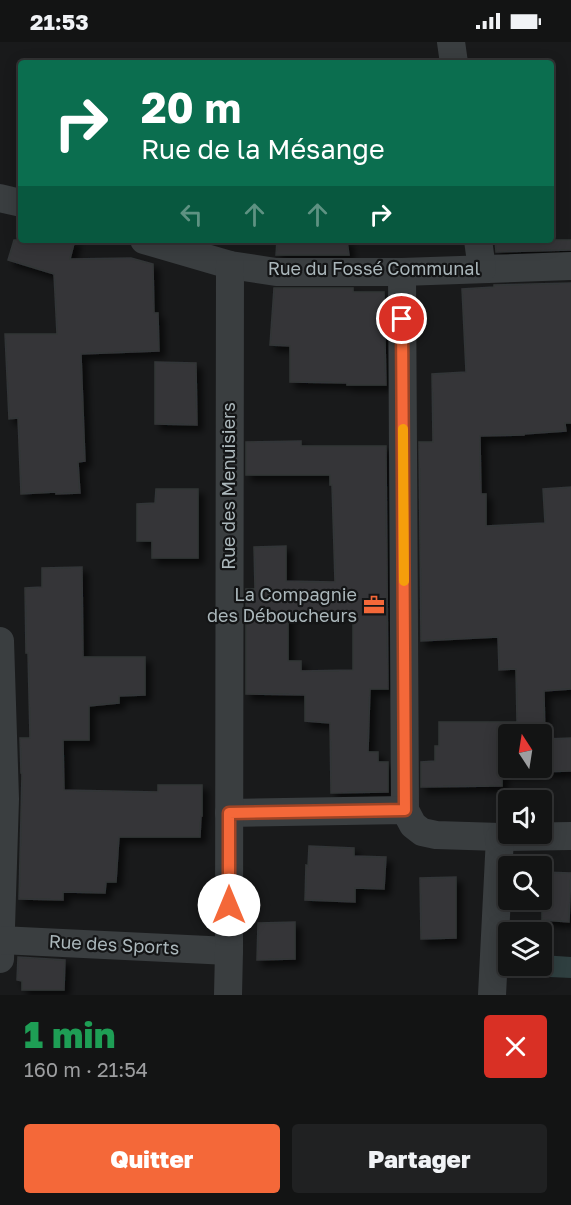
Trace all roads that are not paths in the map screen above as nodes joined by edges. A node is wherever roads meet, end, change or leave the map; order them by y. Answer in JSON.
{"nodes":[{"id":1,"x":451,"y":42,"type":"edge"},
{"id":2,"x":454,"y":60,"type":"edge"},
{"id":3,"x":0,"y":198,"type":"edge"},
{"id":4,"x":18,"y":202,"type":"edge"},
{"id":5,"x":154,"y":243,"type":"edge"},
{"id":6,"x":478,"y":243,"type":"edge"},
{"id":7,"x":230,"y":266,"type":"junction"},
{"id":8,"x":571,"y":266,"type":"edge"},
{"id":9,"x":482,"y":269,"type":"junction"},
{"id":10,"x":402,"y":272,"type":"junction"},
{"id":11,"x":0,"y":641,"type":"edge"},
{"id":12,"x":405,"y":810,"type":"junction"},
{"id":13,"x":229,"y":813,"type":"junction"},
{"id":14,"x":552,"y":836,"type":"edge"},
{"id":15,"x":571,"y":836,"type":"edge"},
{"id":16,"x":498,"y":837,"type":"edge"},
{"id":17,"x":500,"y":844,"type":"edge"},
{"id":18,"x":0,"y":940,"type":"edge"},
{"id":19,"x":229,"y":951,"type":"junction"},
{"id":20,"x":0,"y":958,"type":"edge"},
{"id":21,"x":228,"y":995,"type":"edge"},
{"id":22,"x":492,"y":995,"type":"edge"}],
"edges":[{"from":1,"to":2,"type":"street"},
{"from":3,"to":4,"type":"street"},
{"from":5,"to":7,"type":"street","name":"Rue du Fossé Communal"},
{"from":6,"to":9,"type":"street"},
{"from":7,"to":10,"type":"street","name":"Rue du Fossé Communal"},
{"from":7,"to":13,"type":"street","name":"Rue des Menuisiers"},
{"from":8,"to":9,"type":"street","name":"Rue du Fossé Communal"},
{"from":9,"to":10,"type":"street","name":"Rue du Fossé Communal"},
{"from":10,"to":12,"type":"street"},
{"from":11,"to":18,"type":"street"},
{"from":12,"to":13,"type":"street"},
{"from":12,"to":16,"type":"street"},
{"from":13,"to":19,"type":"street","name":"Rue des Menuisiers"},
{"from":14,"to":15,"type":"street"},
{"from":17,"to":22,"type":"street"},
{"from":18,"to":19,"type":"street","name":"Rue des Sports"},
{"from":18,"to":20,"type":"street"},
{"from":19,"to":21,"type":"street","name":"Rue des Menuisiers"}]}
